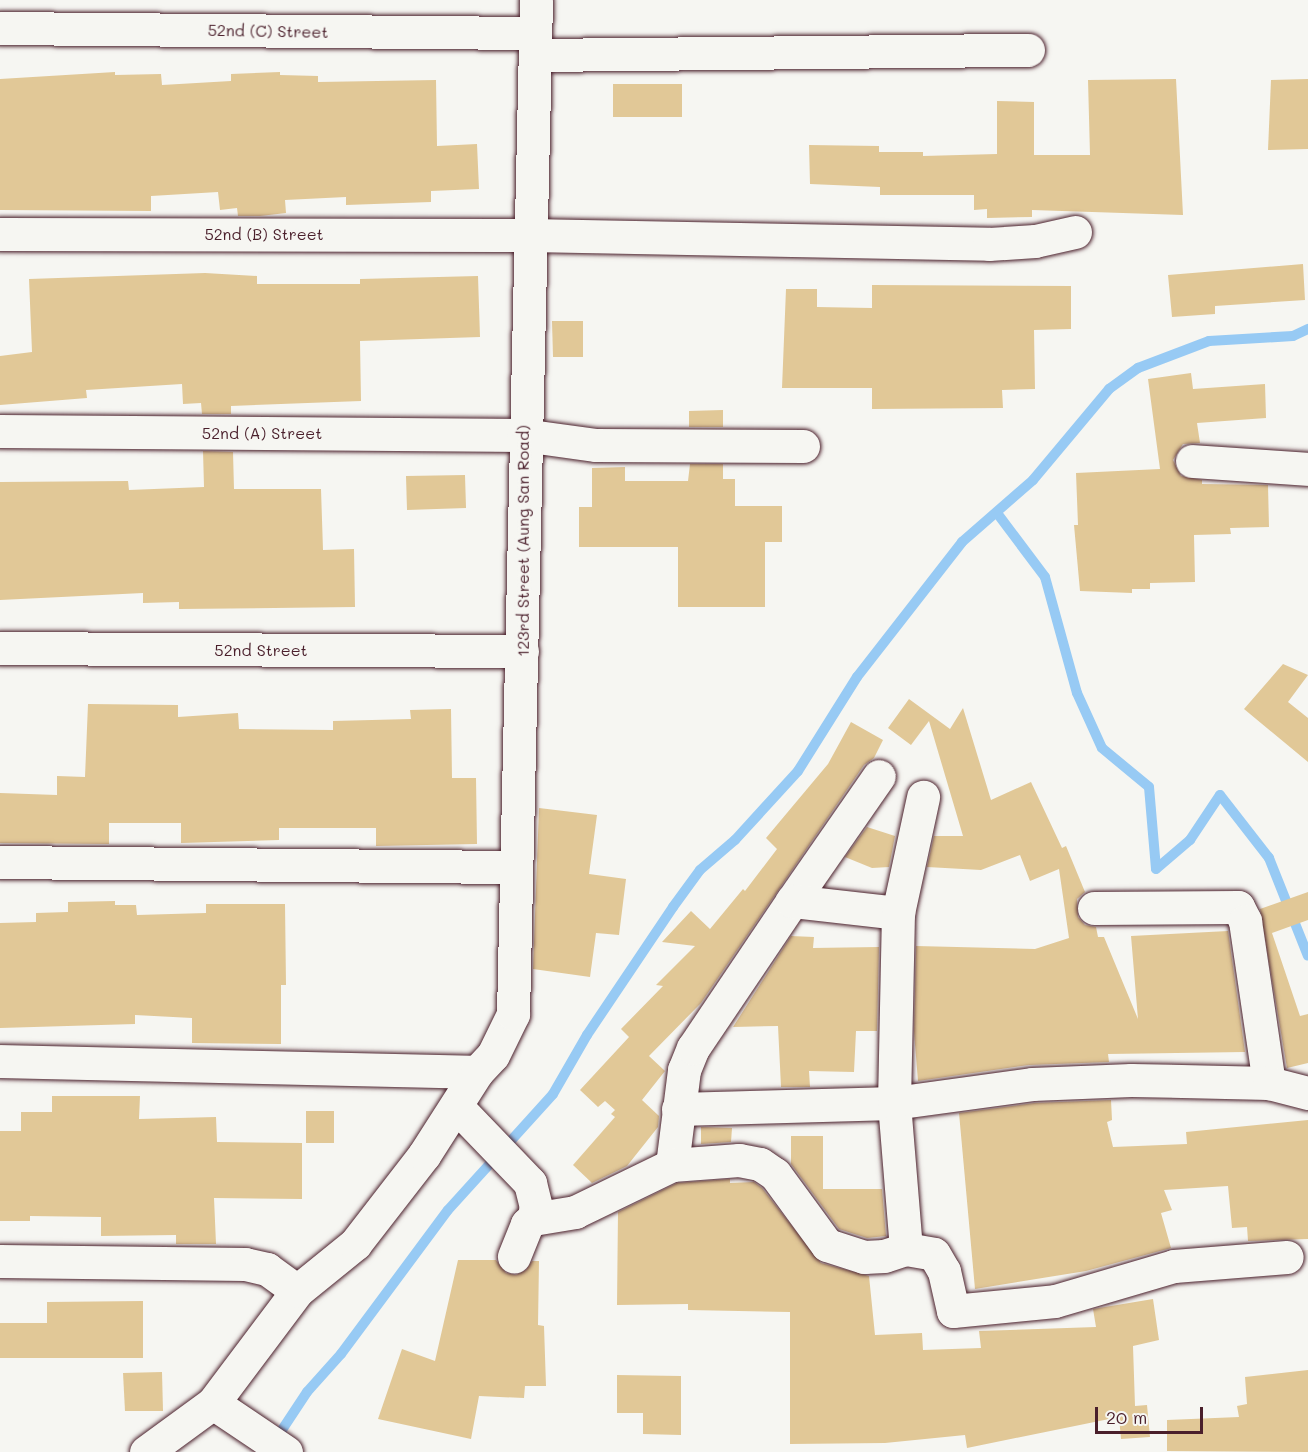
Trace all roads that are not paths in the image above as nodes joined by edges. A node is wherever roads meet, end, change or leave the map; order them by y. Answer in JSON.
{"nodes":[{"id":1,"x":536,"y":0,"type":"edge"},
{"id":2,"x":0,"y":28,"type":"edge"},
{"id":3,"x":535,"y":44,"type":"junction"},
{"id":4,"x":1028,"y":50,"type":"dead end"},
{"id":5,"x":1075,"y":232,"type":"dead end"},
{"id":6,"x":0,"y":234,"type":"edge"},
{"id":7,"x":529,"y":235,"type":"junction"},
{"id":8,"x":0,"y":431,"type":"edge"},
{"id":9,"x":523,"y":435,"type":"junction"},
{"id":10,"x":803,"y":446,"type":"dead end"},
{"id":11,"x":1192,"y":461,"type":"dead end"},
{"id":12,"x":1308,"y":469,"type":"edge"},
{"id":13,"x":0,"y":648,"type":"edge"},
{"id":14,"x":522,"y":651,"type":"junction"},
{"id":15,"x":879,"y":776,"type":"dead end"},
{"id":16,"x":923,"y":797,"type":"dead end"},
{"id":17,"x":0,"y":862,"type":"edge"},
{"id":18,"x":516,"y":867,"type":"junction"},
{"id":19,"x":792,"y":901,"type":"junction"},
{"id":20,"x":1094,"y":908,"type":"dead end"},
{"id":21,"x":898,"y":913,"type":"junction"},
{"id":22,"x":0,"y":1061,"type":"edge"},
{"id":23,"x":477,"y":1072,"type":"junction"},
{"id":24,"x":1269,"y":1083,"type":"junction"},
{"id":25,"x":1308,"y":1093,"type":"edge"},
{"id":26,"x":894,"y":1103,"type":"junction"},
{"id":27,"x":678,"y":1109,"type":"junction"},
{"id":28,"x":462,"y":1111,"type":"junction"},
{"id":29,"x":672,"y":1165,"type":"junction"},
{"id":30,"x":533,"y":1219,"type":"junction"},
{"id":31,"x":906,"y":1249,"type":"junction"},
{"id":32,"x":514,"y":1256,"type":"dead end"},
{"id":33,"x":1287,"y":1257,"type":"dead end"},
{"id":34,"x":0,"y":1261,"type":"edge"},
{"id":35,"x":297,"y":1291,"type":"junction"},
{"id":36,"x":223,"y":1410,"type":"junction"},
{"id":37,"x":284,"y":1450,"type":"edge"},
{"id":38,"x":146,"y":1452,"type":"edge"}],
"edges":[{"from":1,"to":3,"type":"street","name":"123rd Street (Aung San Road)"},
{"from":2,"to":3,"type":"street","name":"52nd (C) Street"},
{"from":3,"to":4,"type":"street","name":"52nd (C) Street"},
{"from":3,"to":7,"type":"street","name":"123rd Street (Aung San Road)"},
{"from":5,"to":7,"type":"street","name":"52nd (B) Street"},
{"from":6,"to":7,"type":"street","name":"52nd (B) Street"},
{"from":7,"to":9,"type":"street","name":"123rd Street (Aung San Road)"},
{"from":8,"to":9,"type":"street","name":"52nd (A) Street"},
{"from":9,"to":10,"type":"street","name":"52nd (A) Street"},
{"from":9,"to":14,"type":"street","name":"123rd Street (Aung San Road)"},
{"from":11,"to":12,"type":"street"},
{"from":13,"to":14,"type":"street","name":"52nd Street"},
{"from":14,"to":18,"type":"street","name":"123rd Street (Aung San Road)"},
{"from":15,"to":19,"type":"street"},
{"from":16,"to":21,"type":"street"},
{"from":17,"to":18,"type":"street"},
{"from":18,"to":23,"type":"street","name":"123rd Street (Aung San Road)"},
{"from":19,"to":21,"type":"street"},
{"from":19,"to":27,"type":"street"},
{"from":20,"to":24,"type":"street"},
{"from":21,"to":26,"type":"street"},
{"from":22,"to":23,"type":"street"},
{"from":23,"to":28,"type":"street","name":"123rd Street (Aung San Road)"},
{"from":24,"to":25,"type":"street"},
{"from":24,"to":26,"type":"street"},
{"from":26,"to":27,"type":"street"},
{"from":26,"to":31,"type":"street"},
{"from":27,"to":29,"type":"street"},
{"from":28,"to":30,"type":"street"},
{"from":28,"to":35,"type":"street","name":"123rd Street (Aung San Road)"},
{"from":29,"to":30,"type":"street"},
{"from":29,"to":31,"type":"street"},
{"from":30,"to":32,"type":"street"},
{"from":31,"to":33,"type":"street"},
{"from":34,"to":35,"type":"street"},
{"from":35,"to":36,"type":"street","name":"123rd Street (Aung San Road)"},
{"from":36,"to":37,"type":"street"},
{"from":36,"to":38,"type":"street","name":"123rd Street (Aung San Road)"}]}
